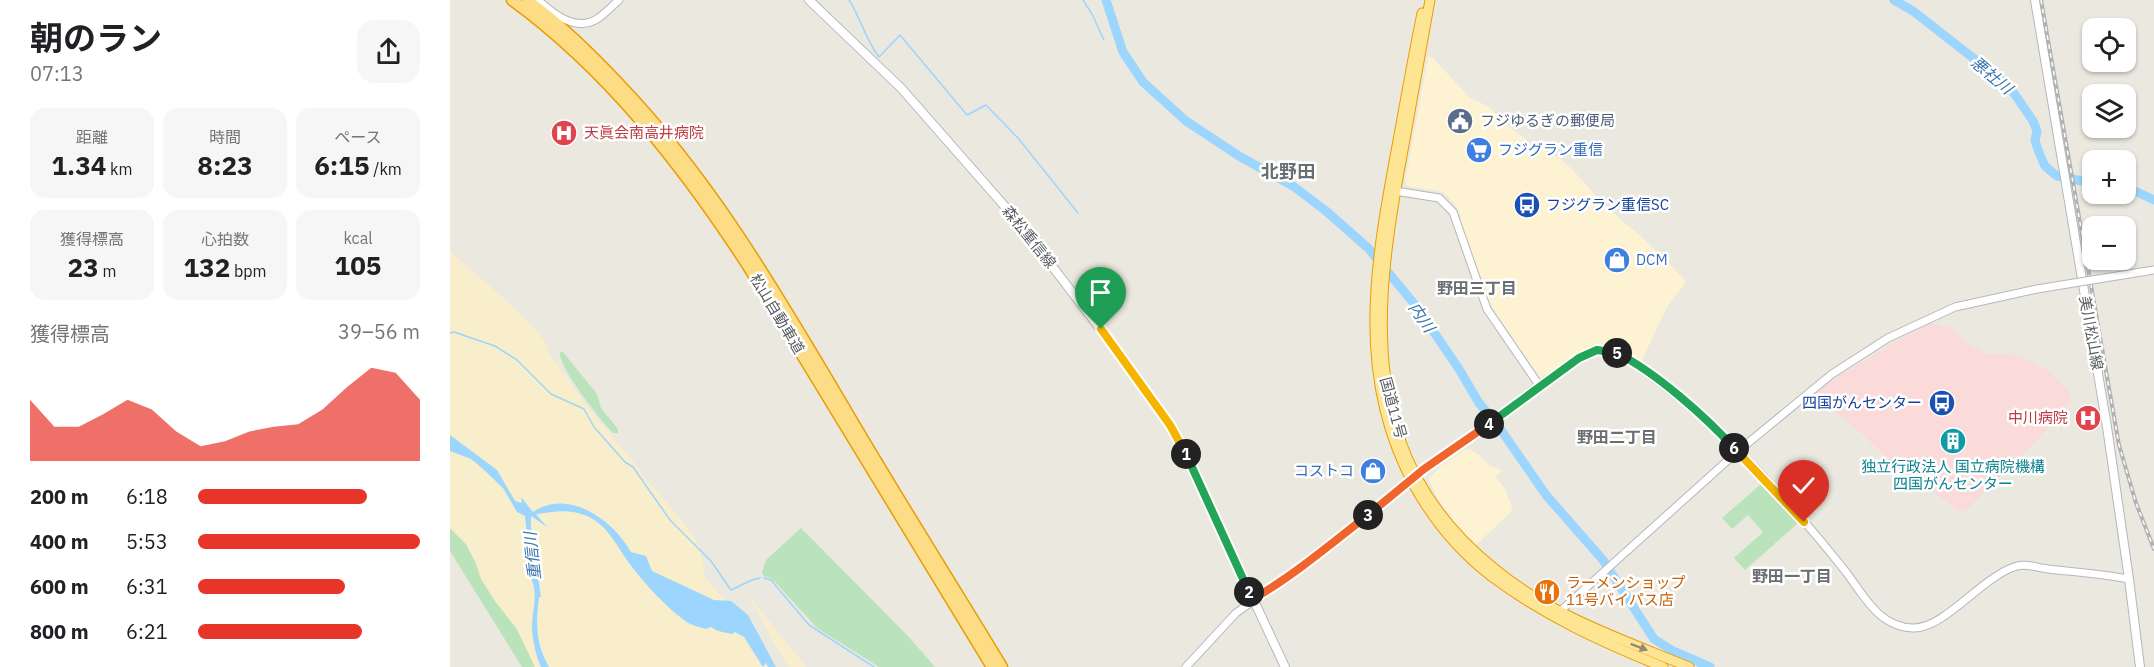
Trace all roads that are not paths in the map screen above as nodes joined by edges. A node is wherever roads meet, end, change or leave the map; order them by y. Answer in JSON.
{"nodes":[{"id":1,"x":512,"y":0,"type":"edge"},
{"id":2,"x":527,"y":0,"type":"edge"},
{"id":3,"x":538,"y":0,"type":"edge"},
{"id":4,"x":619,"y":0,"type":"edge"},
{"id":5,"x":809,"y":0,"type":"edge"},
{"id":6,"x":1424,"y":0,"type":"edge"},
{"id":7,"x":1430,"y":0,"type":"edge"},
{"id":8,"x":2035,"y":0,"type":"edge"},
{"id":9,"x":1395,"y":191,"type":"junction"},
{"id":10,"x":1384,"y":241,"type":"junction"},
{"id":11,"x":2154,"y":270,"type":"edge"},
{"id":12,"x":1539,"y":385,"type":"junction"},
{"id":13,"x":1737,"y":452,"type":"junction"},
{"id":14,"x":1414,"y":478,"type":"junction"},
{"id":15,"x":924,"y":548,"type":"junction"},
{"id":16,"x":2129,"y":579,"type":"junction"},
{"id":17,"x":1253,"y":599,"type":"junction"},
{"id":18,"x":1556,"y":615,"type":"junction"},
{"id":19,"x":992,"y":667,"type":"edge"},
{"id":20,"x":1002,"y":667,"type":"edge"},
{"id":21,"x":1186,"y":667,"type":"edge"},
{"id":22,"x":1285,"y":667,"type":"edge"},
{"id":23,"x":1663,"y":667,"type":"edge"},
{"id":24,"x":1689,"y":667,"type":"edge"},
{"id":25,"x":2140,"y":667,"type":"edge"}],
"edges":[{"from":1,"to":15,"type":"highway","name":"松山自動車道"},
{"from":2,"to":15,"type":"highway","name":"松山自動車道"},
{"from":3,"to":4,"type":"street"},
{"from":5,"to":17,"type":"main road","name":"森松重信線"},
{"from":6,"to":10,"type":"highway","name":"国道11号"},
{"from":7,"to":9,"type":"highway","name":"国道11号"},
{"from":8,"to":16,"type":"main road","name":"美川松山線"},
{"from":9,"to":10,"type":"highway","name":"国道11号"},
{"from":9,"to":12,"type":"street"},
{"from":10,"to":14,"type":"highway","name":"国道11号"},
{"from":11,"to":13,"type":"street","bridge":true},
{"from":12,"to":13,"type":"street"},
{"from":12,"to":14,"type":"street"},
{"from":13,"to":16,"type":"street"},
{"from":13,"to":18,"type":"street"},
{"from":14,"to":17,"type":"street"},
{"from":14,"to":18,"type":"highway","name":"国道11号"},
{"from":15,"to":19,"type":"highway","name":"松山自動車道"},
{"from":15,"to":20,"type":"highway","name":"松山自動車道"},
{"from":16,"to":25,"type":"main road","name":"美川松山線"},
{"from":17,"to":21,"type":"street"},
{"from":17,"to":22,"type":"main road","name":"森松重信線"},
{"from":18,"to":23,"type":"highway","name":"国道11号"},
{"from":18,"to":24,"type":"highway","name":"国道11号","one_way":true}]}
